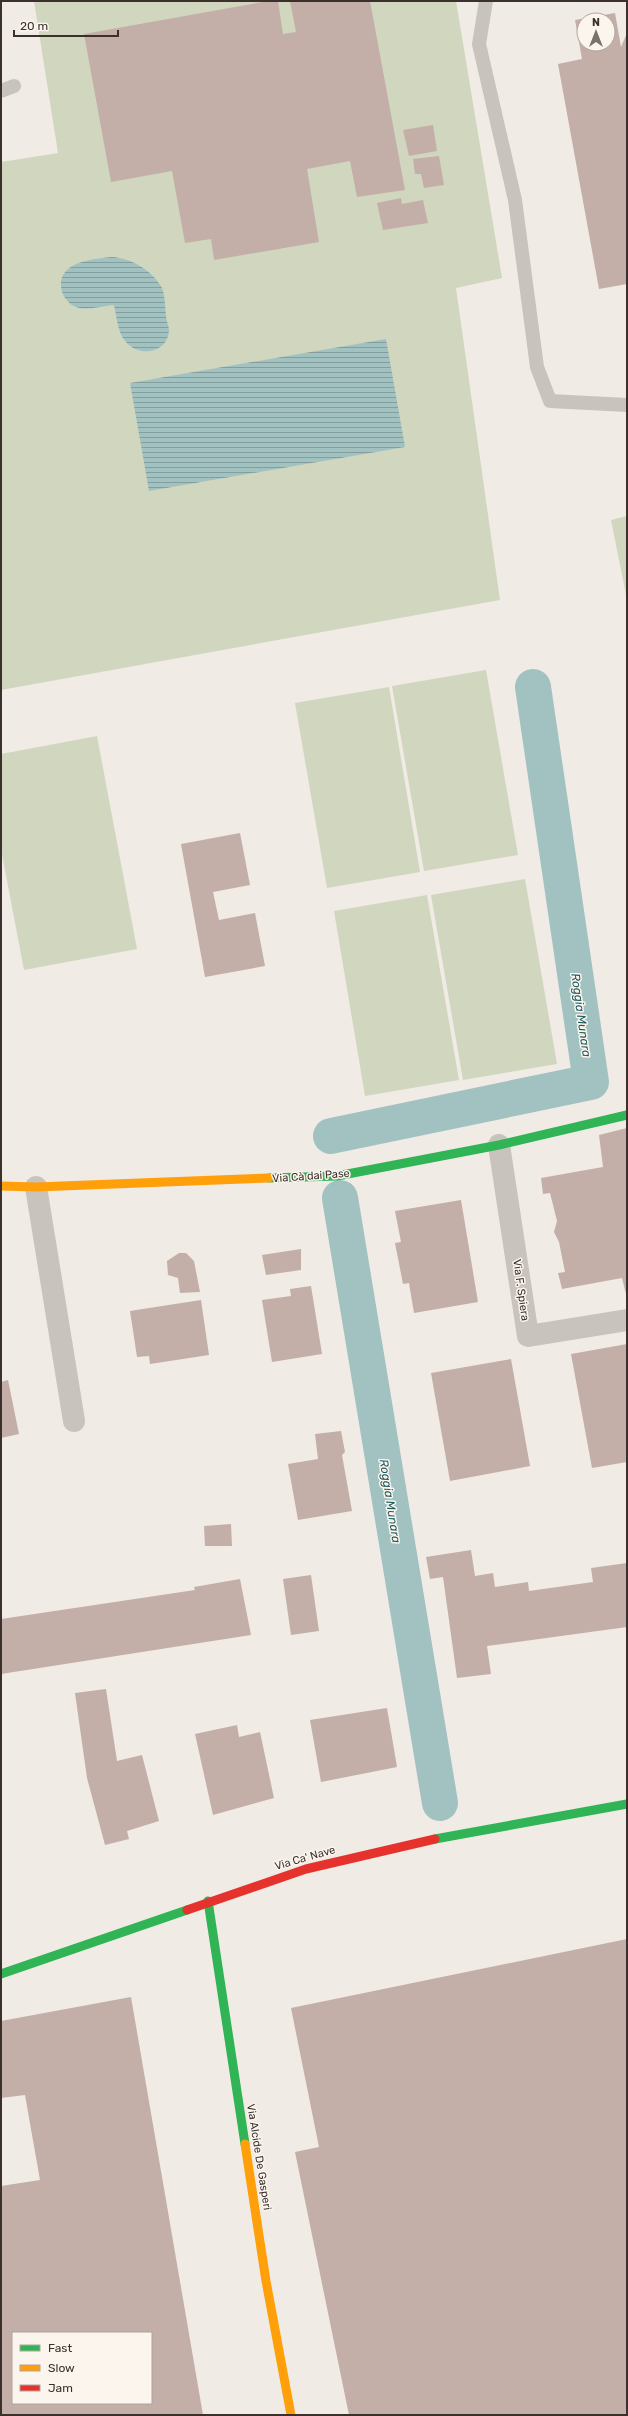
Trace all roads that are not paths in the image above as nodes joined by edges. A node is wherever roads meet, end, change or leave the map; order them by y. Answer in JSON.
{"nodes":[{"id":1,"x":486,"y":1,"type":"edge"},
{"id":2,"x":14,"y":86,"type":"dead end"},
{"id":3,"x":1,"y":91,"type":"edge"},
{"id":4,"x":627,"y":405,"type":"edge"},
{"id":5,"x":627,"y":1114,"type":"edge"},
{"id":6,"x":499,"y":1145,"type":"junction"},
{"id":7,"x":1,"y":1186,"type":"edge"},
{"id":8,"x":36,"y":1187,"type":"junction"},
{"id":9,"x":627,"y":1320,"type":"edge"},
{"id":10,"x":74,"y":1420,"type":"dead end"},
{"id":11,"x":627,"y":1804,"type":"edge"},
{"id":12,"x":208,"y":1901,"type":"junction"},
{"id":13,"x":1,"y":1974,"type":"edge"},
{"id":14,"x":291,"y":2415,"type":"edge"}],
"edges":[{"from":1,"to":4,"type":"lane"},
{"from":2,"to":3,"type":"lane"},
{"from":5,"to":6,"type":"street","name":"Via Cà dai Pase"},
{"from":6,"to":8,"type":"street","name":"Via Cà dai Pase"},
{"from":6,"to":9,"type":"street","name":"Via F. Spiera"},
{"from":7,"to":8,"type":"street","name":"Via Cà dai Pase"},
{"from":8,"to":10,"type":"street"},
{"from":11,"to":12,"type":"street","name":"Via Ca' Nave"},
{"from":12,"to":13,"type":"street","name":"Via Ca' Nave"},
{"from":12,"to":14,"type":"street","name":"Via Alcide De Gasperi"}]}
